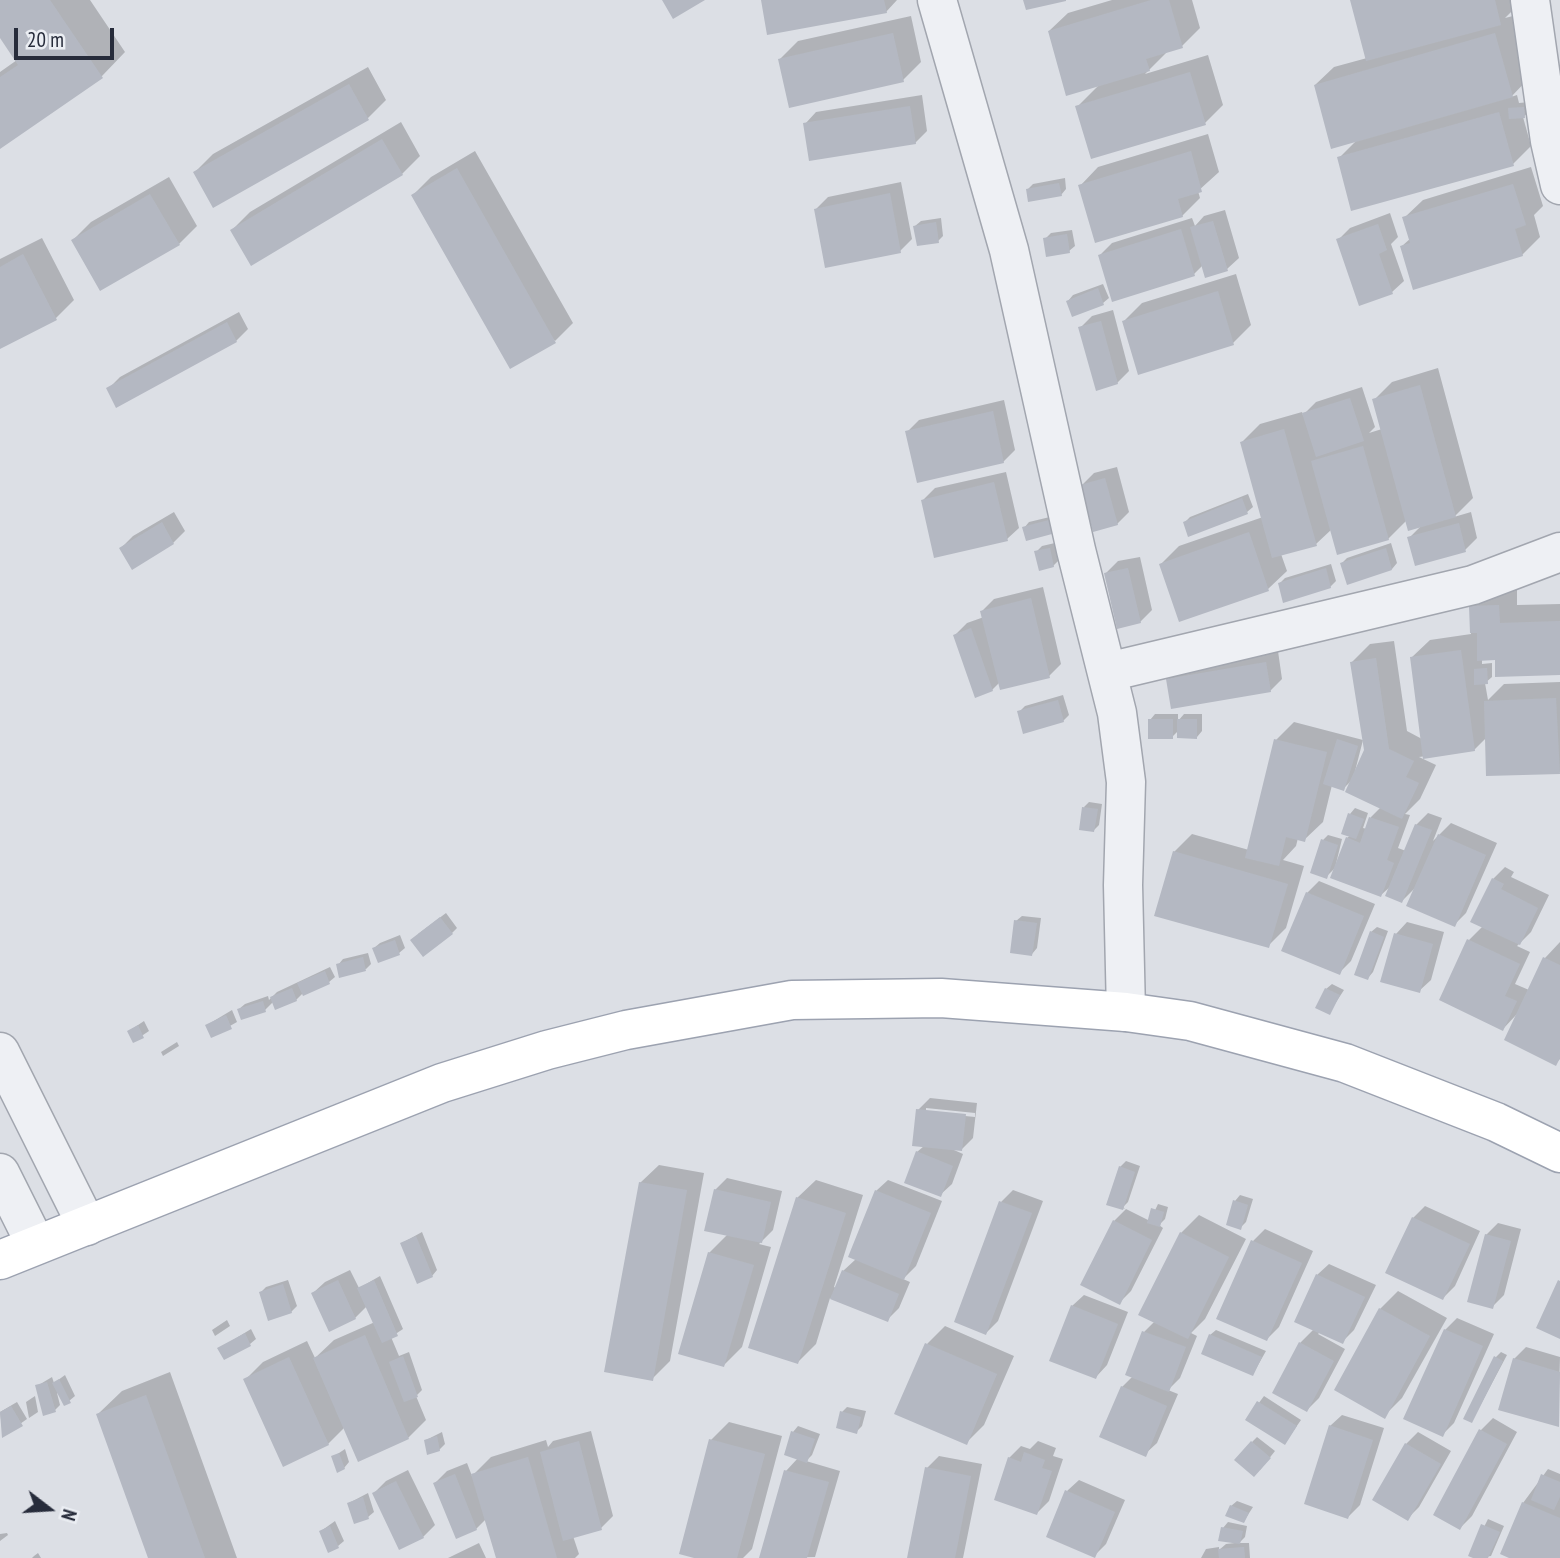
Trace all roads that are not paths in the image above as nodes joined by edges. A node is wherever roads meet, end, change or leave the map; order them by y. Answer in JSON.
{"nodes":[{"id":1,"x":937,"y":0,"type":"edge"},
{"id":2,"x":1531,"y":0,"type":"edge"},
{"id":3,"x":1560,"y":185,"type":"edge"},
{"id":4,"x":1560,"y":552,"type":"edge"},
{"id":5,"x":1108,"y":672,"type":"junction"},
{"id":6,"x":1126,"y":1012,"type":"junction"},
{"id":7,"x":0,"y":1052,"type":"edge"},
{"id":8,"x":1560,"y":1153,"type":"edge"},
{"id":9,"x":0,"y":1172,"type":"edge"},
{"id":10,"x":87,"y":1226,"type":"junction"},
{"id":11,"x":36,"y":1245,"type":"junction"},
{"id":12,"x":0,"y":1260,"type":"edge"}],
"edges":[{"from":1,"to":5,"type":"street"},
{"from":2,"to":3,"type":"street"},
{"from":4,"to":5,"type":"street"},
{"from":5,"to":6,"type":"street"},
{"from":6,"to":8,"type":"main road"},
{"from":6,"to":10,"type":"main road"},
{"from":7,"to":10,"type":"street"},
{"from":9,"to":11,"type":"street"},
{"from":10,"to":11,"type":"main road"},
{"from":11,"to":12,"type":"main road"}]}
